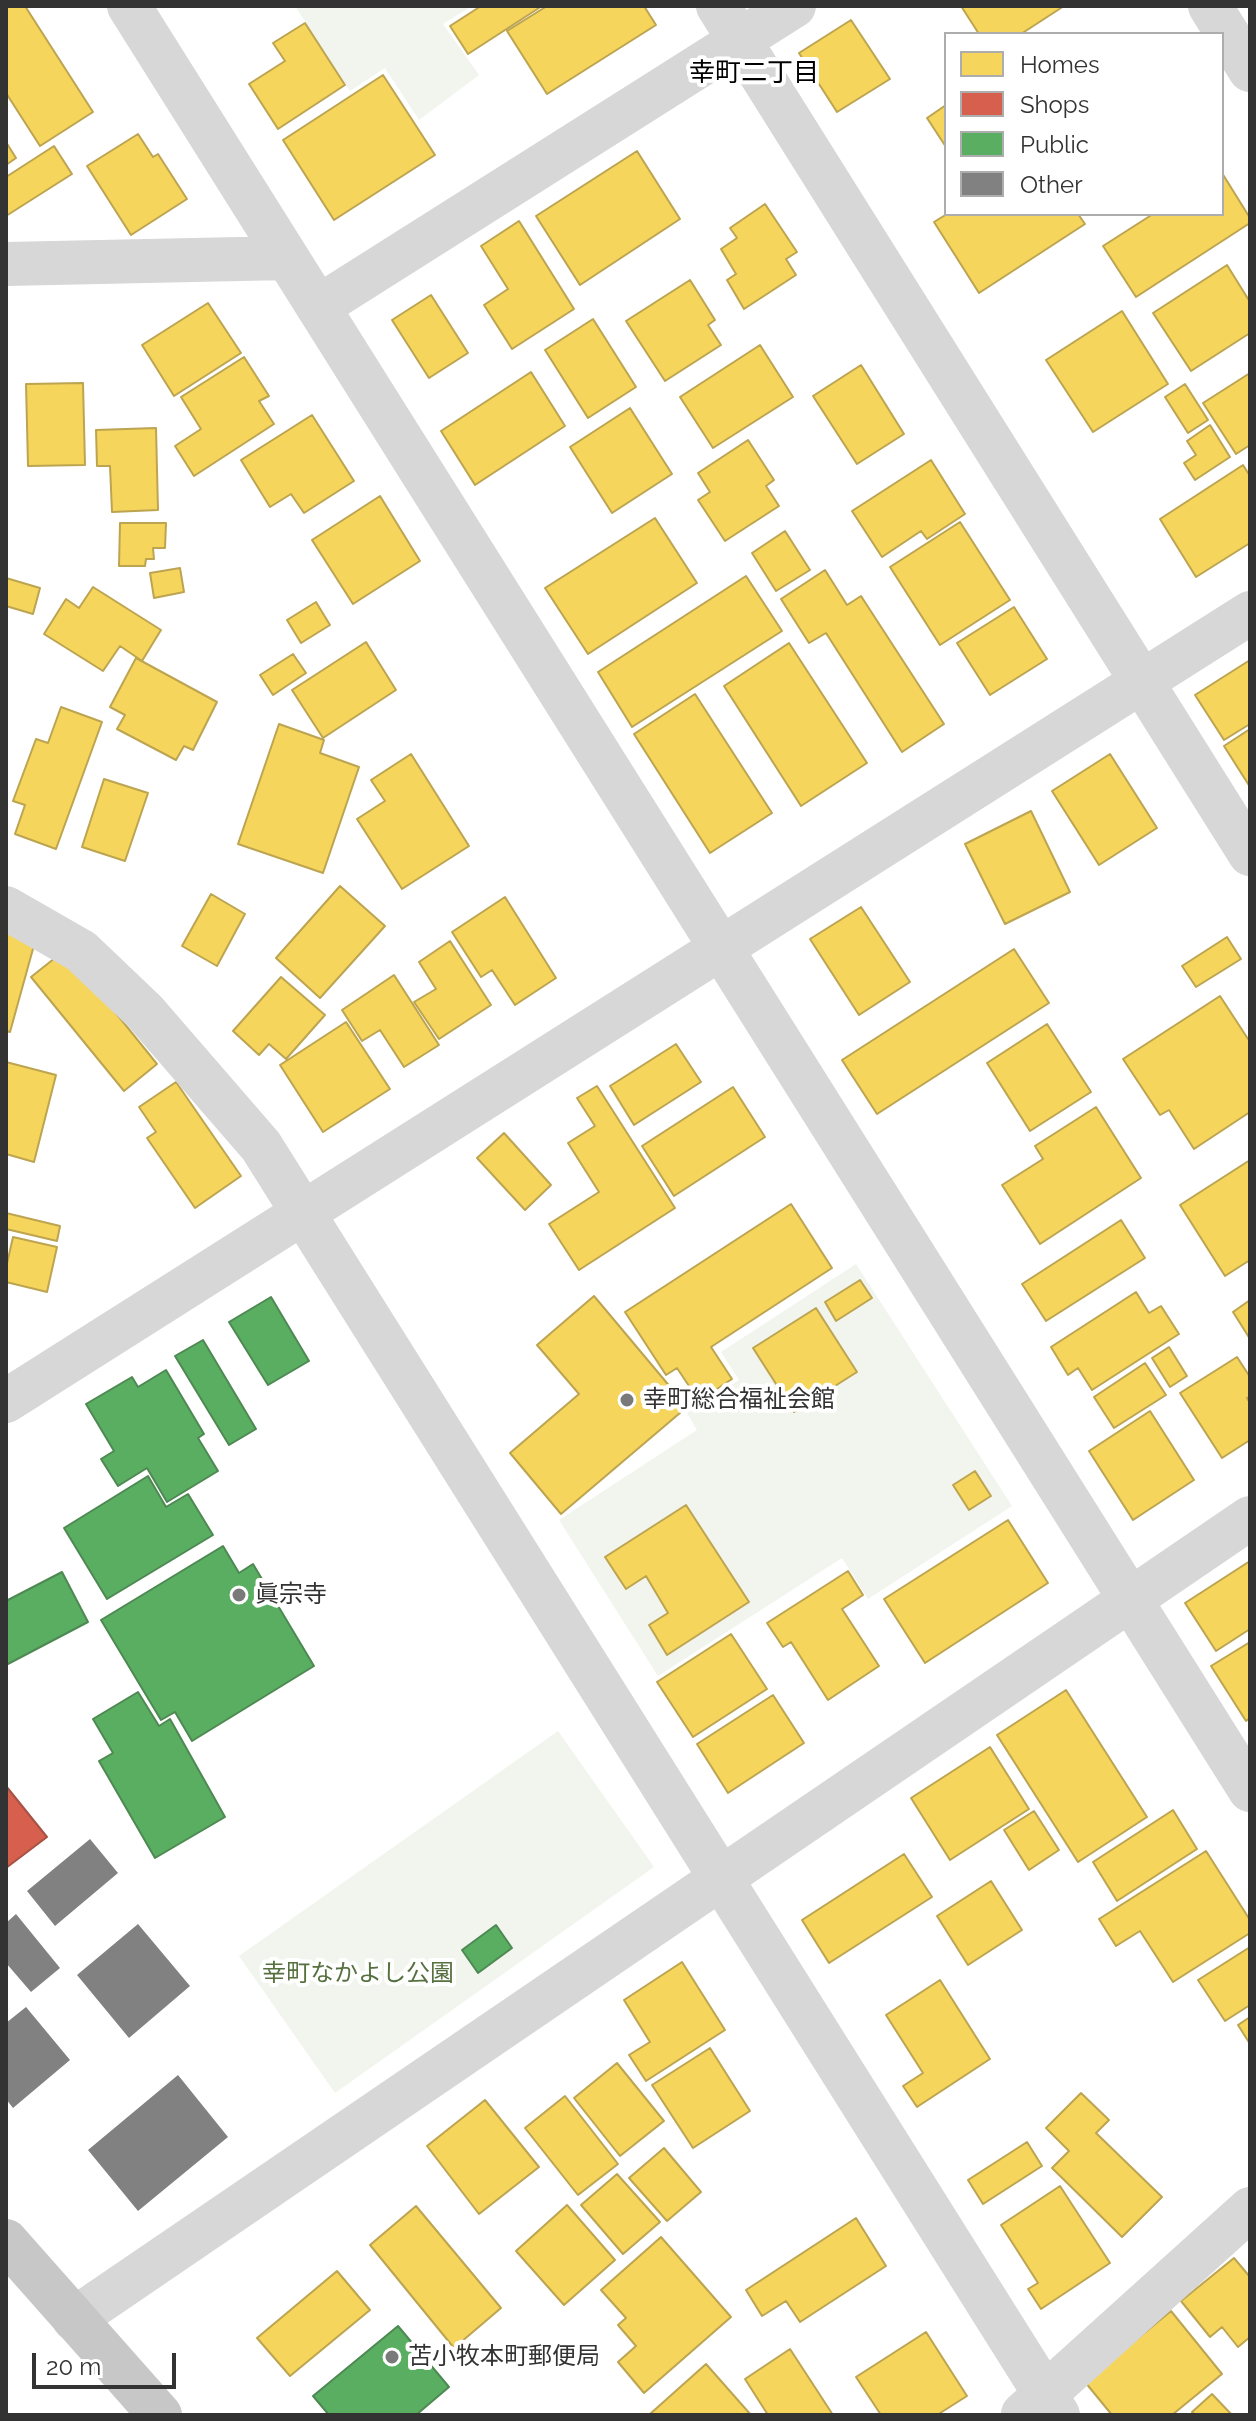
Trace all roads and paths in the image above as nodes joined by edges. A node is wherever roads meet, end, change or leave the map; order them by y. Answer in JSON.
{"nodes":[{"id":1,"x":129,"y":6,"type":"edge"},
{"id":2,"x":794,"y":6,"type":"edge"},
{"id":3,"x":1210,"y":6,"type":"edge"},
{"id":4,"x":728,"y":23,"type":"edge"},
{"id":5,"x":1250,"y":70,"type":"edge"},
{"id":6,"x":287,"y":258,"type":"junction"},
{"id":7,"x":6,"y":264,"type":"edge"},
{"id":8,"x":318,"y":307,"type":"junction"},
{"id":9,"x":1250,"y":613,"type":"edge"},
{"id":10,"x":1142,"y":682,"type":"junction"},
{"id":11,"x":1250,"y":854,"type":"edge"},
{"id":12,"x":6,"y":908,"type":"edge"},
{"id":13,"x":721,"y":948,"type":"junction"},
{"id":14,"x":303,"y":1212,"type":"junction"},
{"id":15,"x":6,"y":1401,"type":"edge"},
{"id":16,"x":1250,"y":1518,"type":"edge"},
{"id":17,"x":1131,"y":1600,"type":"junction"},
{"id":18,"x":1250,"y":1790,"type":"edge"},
{"id":19,"x":720,"y":1879,"type":"junction"},
{"id":20,"x":1250,"y":2209,"type":"edge"},
{"id":21,"x":6,"y":2241,"type":"edge"},
{"id":22,"x":74,"y":2319,"type":"junction"},
{"id":23,"x":1042,"y":2408,"type":"edge"},
{"id":24,"x":160,"y":2415,"type":"edge"}],
"edges":[{"from":1,"to":6,"type":"street"},
{"from":2,"to":4,"type":"street"},
{"from":3,"to":5,"type":"street"},
{"from":4,"to":8,"type":"street"},
{"from":4,"to":10,"type":"street"},
{"from":6,"to":7,"type":"street"},
{"from":6,"to":8,"type":"street"},
{"from":8,"to":13,"type":"street"},
{"from":9,"to":10,"type":"street"},
{"from":10,"to":11,"type":"street"},
{"from":10,"to":13,"type":"street"},
{"from":12,"to":14,"type":"street"},
{"from":13,"to":14,"type":"street"},
{"from":13,"to":17,"type":"street"},
{"from":14,"to":15,"type":"street"},
{"from":14,"to":19,"type":"street"},
{"from":16,"to":17,"type":"street"},
{"from":17,"to":18,"type":"street"},
{"from":17,"to":19,"type":"street"},
{"from":19,"to":22,"type":"street"},
{"from":19,"to":23,"type":"street"},
{"from":20,"to":23,"type":"street"},
{"from":21,"to":22,"type":"highway"},
{"from":22,"to":24,"type":"highway"}]}
